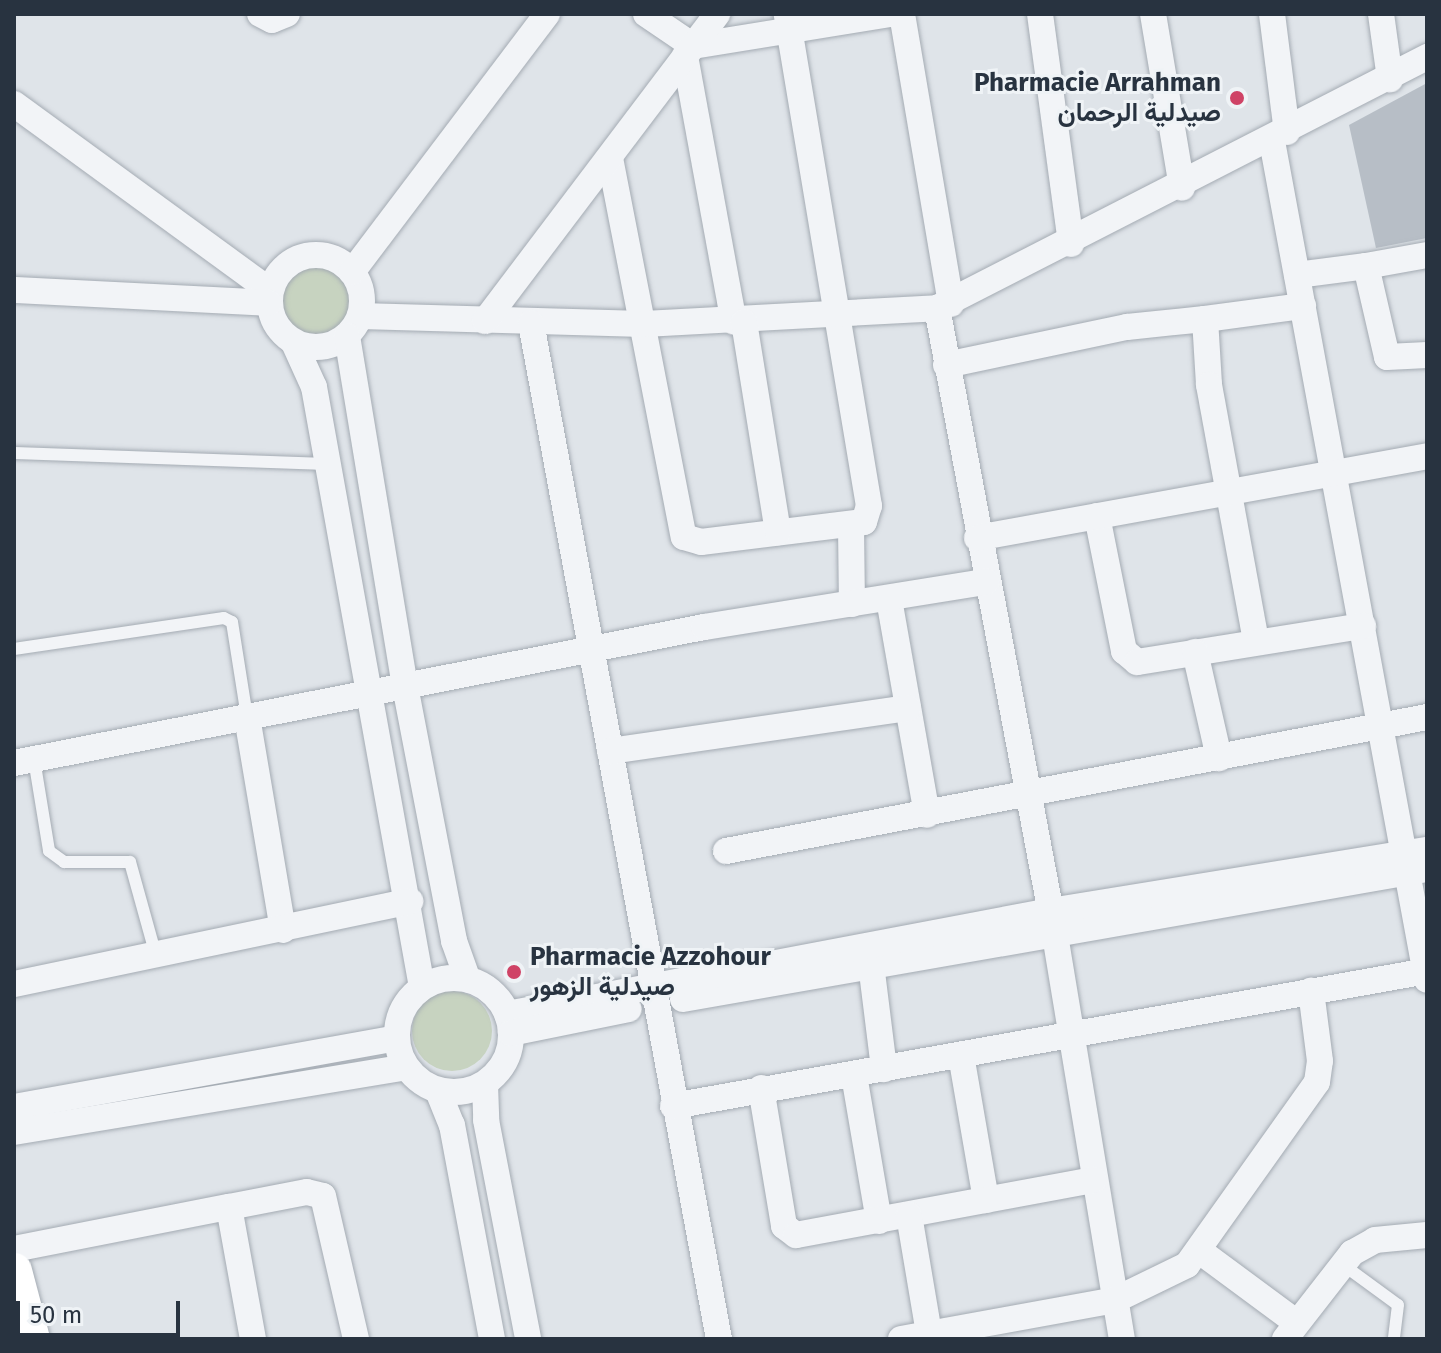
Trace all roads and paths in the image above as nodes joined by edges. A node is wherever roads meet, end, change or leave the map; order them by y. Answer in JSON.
{"nodes":[{"id":1,"x":260,"y":14,"type":"edge"},
{"id":2,"x":287,"y":14,"type":"edge"},
{"id":3,"x":547,"y":14,"type":"edge"},
{"id":4,"x":646,"y":14,"type":"edge"},
{"id":5,"x":717,"y":14,"type":"edge"},
{"id":6,"x":890,"y":14,"type":"edge"},
{"id":7,"x":902,"y":14,"type":"edge"},
{"id":8,"x":1040,"y":14,"type":"edge"},
{"id":9,"x":1153,"y":14,"type":"edge"},
{"id":10,"x":1272,"y":14,"type":"edge"},
{"id":11,"x":1381,"y":14,"type":"edge"},
{"id":12,"x":789,"y":23,"type":"edge"},
{"id":13,"x":689,"y":51,"type":"junction"},
{"id":14,"x":1427,"y":57,"type":"edge"},
{"id":15,"x":1390,"y":79,"type":"junction"},
{"id":16,"x":14,"y":104,"type":"edge"},
{"id":17,"x":1280,"y":137,"type":"junction"},
{"id":18,"x":610,"y":158,"type":"junction"},
{"id":19,"x":1182,"y":188,"type":"junction"},
{"id":20,"x":1071,"y":244,"type":"junction"},
{"id":21,"x":1427,"y":255,"type":"edge"},
{"id":22,"x":1366,"y":266,"type":"junction"},
{"id":23,"x":352,"y":272,"type":"junction"},
{"id":24,"x":1297,"y":275,"type":"junction"},
{"id":25,"x":14,"y":290,"type":"edge"},
{"id":26,"x":270,"y":297,"type":"junction"},
{"id":27,"x":944,"y":306,"type":"junction"},
{"id":28,"x":1303,"y":306,"type":"junction"},
{"id":29,"x":838,"y":317,"type":"junction"},
{"id":30,"x":1205,"y":319,"type":"junction"},
{"id":31,"x":485,"y":321,"type":"junction"},
{"id":32,"x":739,"y":322,"type":"junction"},
{"id":33,"x":531,"y":323,"type":"junction"},
{"id":34,"x":644,"y":324,"type":"junction"},
{"id":35,"x":353,"y":326,"type":"junction"},
{"id":36,"x":294,"y":343,"type":"junction"},
{"id":37,"x":1427,"y":355,"type":"edge"},
{"id":38,"x":946,"y":365,"type":"junction"},
{"id":39,"x":14,"y":453,"type":"edge"},
{"id":40,"x":1427,"y":458,"type":"edge"},
{"id":41,"x":328,"y":464,"type":"junction"},
{"id":42,"x":1334,"y":471,"type":"junction"},
{"id":43,"x":1230,"y":491,"type":"junction"},
{"id":44,"x":1097,"y":516,"type":"junction"},
{"id":45,"x":851,"y":526,"type":"junction"},
{"id":46,"x":778,"y":532,"type":"junction"},
{"id":47,"x":977,"y":538,"type":"junction"},
{"id":48,"x":986,"y":582,"type":"junction"},
{"id":49,"x":889,"y":599,"type":"junction"},
{"id":50,"x":852,"y":604,"type":"junction"},
{"id":51,"x":1363,"y":626,"type":"junction"},
{"id":52,"x":1256,"y":642,"type":"junction"},
{"id":53,"x":593,"y":648,"type":"junction"},
{"id":54,"x":14,"y":649,"type":"edge"},
{"id":55,"x":1195,"y":652,"type":"junction"},
{"id":56,"x":405,"y":686,"type":"junction"},
{"id":57,"x":371,"y":693,"type":"junction"},
{"id":58,"x":908,"y":708,"type":"junction"},
{"id":59,"x":247,"y":717,"type":"junction"},
{"id":60,"x":1427,"y":717,"type":"edge"},
{"id":61,"x":1380,"y":726,"type":"junction"},
{"id":62,"x":610,"y":751,"type":"junction"},
{"id":63,"x":1219,"y":758,"type":"junction"},
{"id":64,"x":24,"y":761,"type":"edge"},
{"id":65,"x":1029,"y":796,"type":"junction"},
{"id":66,"x":927,"y":815,"type":"junction"},
{"id":67,"x":726,"y":851,"type":"dead end"},
{"id":68,"x":1415,"y":862,"type":"edge"},
{"id":69,"x":410,"y":901,"type":"junction"},
{"id":70,"x":1052,"y":920,"type":"junction"},
{"id":71,"x":283,"y":930,"type":"junction"},
{"id":72,"x":157,"y":959,"type":"junction"},
{"id":73,"x":871,"y":964,"type":"junction"},
{"id":74,"x":1427,"y":974,"type":"edge"},
{"id":75,"x":468,"y":980,"type":"junction"},
{"id":76,"x":14,"y":984,"type":"edge"},
{"id":77,"x":422,"y":987,"type":"junction"},
{"id":78,"x":1311,"y":991,"type":"junction"},
{"id":79,"x":655,"y":996,"type":"junction"},
{"id":80,"x":509,"y":1024,"type":"junction"},
{"id":81,"x":1070,"y":1032,"type":"junction"},
{"id":82,"x":396,"y":1038,"type":"junction"},
{"id":83,"x":961,"y":1055,"type":"junction"},
{"id":84,"x":405,"y":1067,"type":"junction"},
{"id":85,"x":884,"y":1069,"type":"junction"},
{"id":86,"x":854,"y":1075,"type":"junction"},
{"id":87,"x":485,"y":1084,"type":"junction"},
{"id":88,"x":761,"y":1088,"type":"junction"},
{"id":89,"x":438,"y":1091,"type":"junction"},
{"id":90,"x":673,"y":1106,"type":"junction"},
{"id":91,"x":14,"y":1107,"type":"edge"},
{"id":92,"x":14,"y":1132,"type":"edge"},
{"id":93,"x":1094,"y":1180,"type":"junction"},
{"id":94,"x":986,"y":1200,"type":"junction"},
{"id":95,"x":229,"y":1207,"type":"junction"},
{"id":96,"x":909,"y":1215,"type":"junction"},
{"id":97,"x":879,"y":1221,"type":"junction"},
{"id":98,"x":1427,"y":1235,"type":"edge"},
{"id":99,"x":14,"y":1249,"type":"edge"},
{"id":100,"x":1201,"y":1252,"type":"junction"},
{"id":101,"x":1342,"y":1264,"type":"junction"},
{"id":102,"x":14,"y":1271,"type":"edge"},
{"id":103,"x":1115,"y":1300,"type":"junction"},
{"id":104,"x":1291,"y":1331,"type":"edge"},
{"id":105,"x":930,"y":1336,"type":"edge"},
{"id":106,"x":32,"y":1339,"type":"edge"},
{"id":107,"x":253,"y":1339,"type":"edge"},
{"id":108,"x":356,"y":1339,"type":"edge"},
{"id":109,"x":492,"y":1339,"type":"edge"},
{"id":110,"x":528,"y":1339,"type":"edge"},
{"id":111,"x":719,"y":1339,"type":"edge"},
{"id":112,"x":901,"y":1339,"type":"edge"},
{"id":113,"x":1122,"y":1339,"type":"edge"},
{"id":114,"x":1394,"y":1339,"type":"edge"}],
"edges":[{"from":1,"to":2,"type":"street"},
{"from":3,"to":23,"type":"street"},
{"from":4,"to":13,"type":"street"},
{"from":5,"to":13,"type":"street"},
{"from":6,"to":12,"type":"street"},
{"from":7,"to":27,"type":"street"},
{"from":8,"to":20,"type":"street"},
{"from":9,"to":19,"type":"street"},
{"from":10,"to":17,"type":"street"},
{"from":11,"to":15,"type":"street"},
{"from":12,"to":13,"type":"street"},
{"from":12,"to":29,"type":"street"},
{"from":13,"to":18,"type":"street"},
{"from":13,"to":32,"type":"street"},
{"from":14,"to":15,"type":"street"},
{"from":15,"to":17,"type":"street"},
{"from":16,"to":26,"type":"street"},
{"from":17,"to":19,"type":"street"},
{"from":17,"to":24,"type":"street"},
{"from":18,"to":31,"type":"street"},
{"from":18,"to":34,"type":"street"},
{"from":19,"to":20,"type":"street"},
{"from":20,"to":27,"type":"street"},
{"from":21,"to":22,"type":"street"},
{"from":22,"to":24,"type":"street"},
{"from":22,"to":37,"type":"street"},
{"from":23,"to":26,"type":"street"},
{"from":23,"to":35,"type":"street"},
{"from":24,"to":28,"type":"street"},
{"from":25,"to":26,"type":"street"},
{"from":26,"to":36,"type":"street"},
{"from":27,"to":29,"type":"street"},
{"from":27,"to":38,"type":"street"},
{"from":28,"to":30,"type":"street"},
{"from":28,"to":42,"type":"street"},
{"from":29,"to":32,"type":"street"},
{"from":29,"to":45,"type":"street"},
{"from":30,"to":38,"type":"street"},
{"from":30,"to":43,"type":"street"},
{"from":31,"to":33,"type":"street"},
{"from":31,"to":35,"type":"street"},
{"from":32,"to":34,"type":"street"},
{"from":32,"to":46,"type":"street"},
{"from":33,"to":34,"type":"street"},
{"from":33,"to":53,"type":"street"},
{"from":34,"to":46,"type":"street"},
{"from":35,"to":36,"type":"street"},
{"from":35,"to":56,"type":"street"},
{"from":36,"to":41,"type":"street"},
{"from":38,"to":47,"type":"street"},
{"from":39,"to":41,"type":"lane"},
{"from":40,"to":42,"type":"street"},
{"from":41,"to":57,"type":"street"},
{"from":42,"to":43,"type":"street"},
{"from":42,"to":51,"type":"street"},
{"from":43,"to":44,"type":"street"},
{"from":43,"to":52,"type":"street"},
{"from":44,"to":47,"type":"street"},
{"from":44,"to":55,"type":"street"},
{"from":45,"to":46,"type":"street"},
{"from":45,"to":50,"type":"street"},
{"from":47,"to":48,"type":"street"},
{"from":48,"to":49,"type":"street"},
{"from":48,"to":65,"type":"street"},
{"from":49,"to":50,"type":"street"},
{"from":49,"to":58,"type":"street"},
{"from":50,"to":53,"type":"street"},
{"from":51,"to":52,"type":"street"},
{"from":51,"to":61,"type":"street"},
{"from":52,"to":55,"type":"street"},
{"from":53,"to":56,"type":"street"},
{"from":53,"to":62,"type":"street"},
{"from":54,"to":59,"type":"lane"},
{"from":55,"to":63,"type":"street"},
{"from":56,"to":57,"type":"street"},
{"from":56,"to":75,"type":"street"},
{"from":57,"to":59,"type":"street"},
{"from":57,"to":69,"type":"street"},
{"from":58,"to":62,"type":"street"},
{"from":58,"to":66,"type":"street"},
{"from":59,"to":64,"type":"street"},
{"from":59,"to":71,"type":"street"},
{"from":60,"to":61,"type":"street"},
{"from":61,"to":63,"type":"street"},
{"from":61,"to":68,"type":"street"},
{"from":62,"to":79,"type":"street"},
{"from":63,"to":65,"type":"street"},
{"from":64,"to":72,"type":"lane"},
{"from":65,"to":66,"type":"street"},
{"from":65,"to":70,"type":"street"},
{"from":66,"to":67,"type":"street"},
{"from":68,"to":70,"type":"street"},
{"from":68,"to":74,"type":"street"},
{"from":69,"to":71,"type":"street"},
{"from":69,"to":77,"type":"street"},
{"from":70,"to":73,"type":"street"},
{"from":70,"to":79,"type":"street"},
{"from":70,"to":81,"type":"street"},
{"from":71,"to":72,"type":"street"},
{"from":72,"to":76,"type":"street"},
{"from":73,"to":79,"type":"street"},
{"from":73,"to":85,"type":"street"},
{"from":74,"to":78,"type":"street"},
{"from":75,"to":77,"type":"street"},
{"from":75,"to":80,"type":"street"},
{"from":77,"to":82,"type":"street"},
{"from":78,"to":81,"type":"street"},
{"from":78,"to":100,"type":"street"},
{"from":79,"to":80,"type":"street"},
{"from":79,"to":90,"type":"street"},
{"from":80,"to":87,"type":"street"},
{"from":81,"to":83,"type":"street"},
{"from":81,"to":93,"type":"street"},
{"from":82,"to":84,"type":"street"},
{"from":82,"to":91,"type":"street"},
{"from":83,"to":85,"type":"street"},
{"from":83,"to":94,"type":"street"},
{"from":84,"to":89,"type":"street"},
{"from":84,"to":92,"type":"street"},
{"from":85,"to":86,"type":"street"},
{"from":86,"to":88,"type":"street"},
{"from":86,"to":97,"type":"street"},
{"from":87,"to":89,"type":"street"},
{"from":87,"to":110,"type":"street"},
{"from":88,"to":90,"type":"street"},
{"from":88,"to":97,"type":"street"},
{"from":89,"to":109,"type":"street"},
{"from":90,"to":111,"type":"street"},
{"from":93,"to":94,"type":"street"},
{"from":93,"to":103,"type":"street"},
{"from":94,"to":96,"type":"street"},
{"from":95,"to":99,"type":"street"},
{"from":95,"to":107,"type":"street"},
{"from":95,"to":108,"type":"street"},
{"from":96,"to":97,"type":"street"},
{"from":96,"to":105,"type":"street"},
{"from":98,"to":101,"type":"street"},
{"from":100,"to":103,"type":"street"},
{"from":100,"to":104,"type":"street"},
{"from":101,"to":104,"type":"street"},
{"from":101,"to":114,"type":"lane"},
{"from":102,"to":106,"type":"main road"},
{"from":103,"to":105,"type":"street"},
{"from":103,"to":113,"type":"street"},
{"from":105,"to":112,"type":"street"}]}
